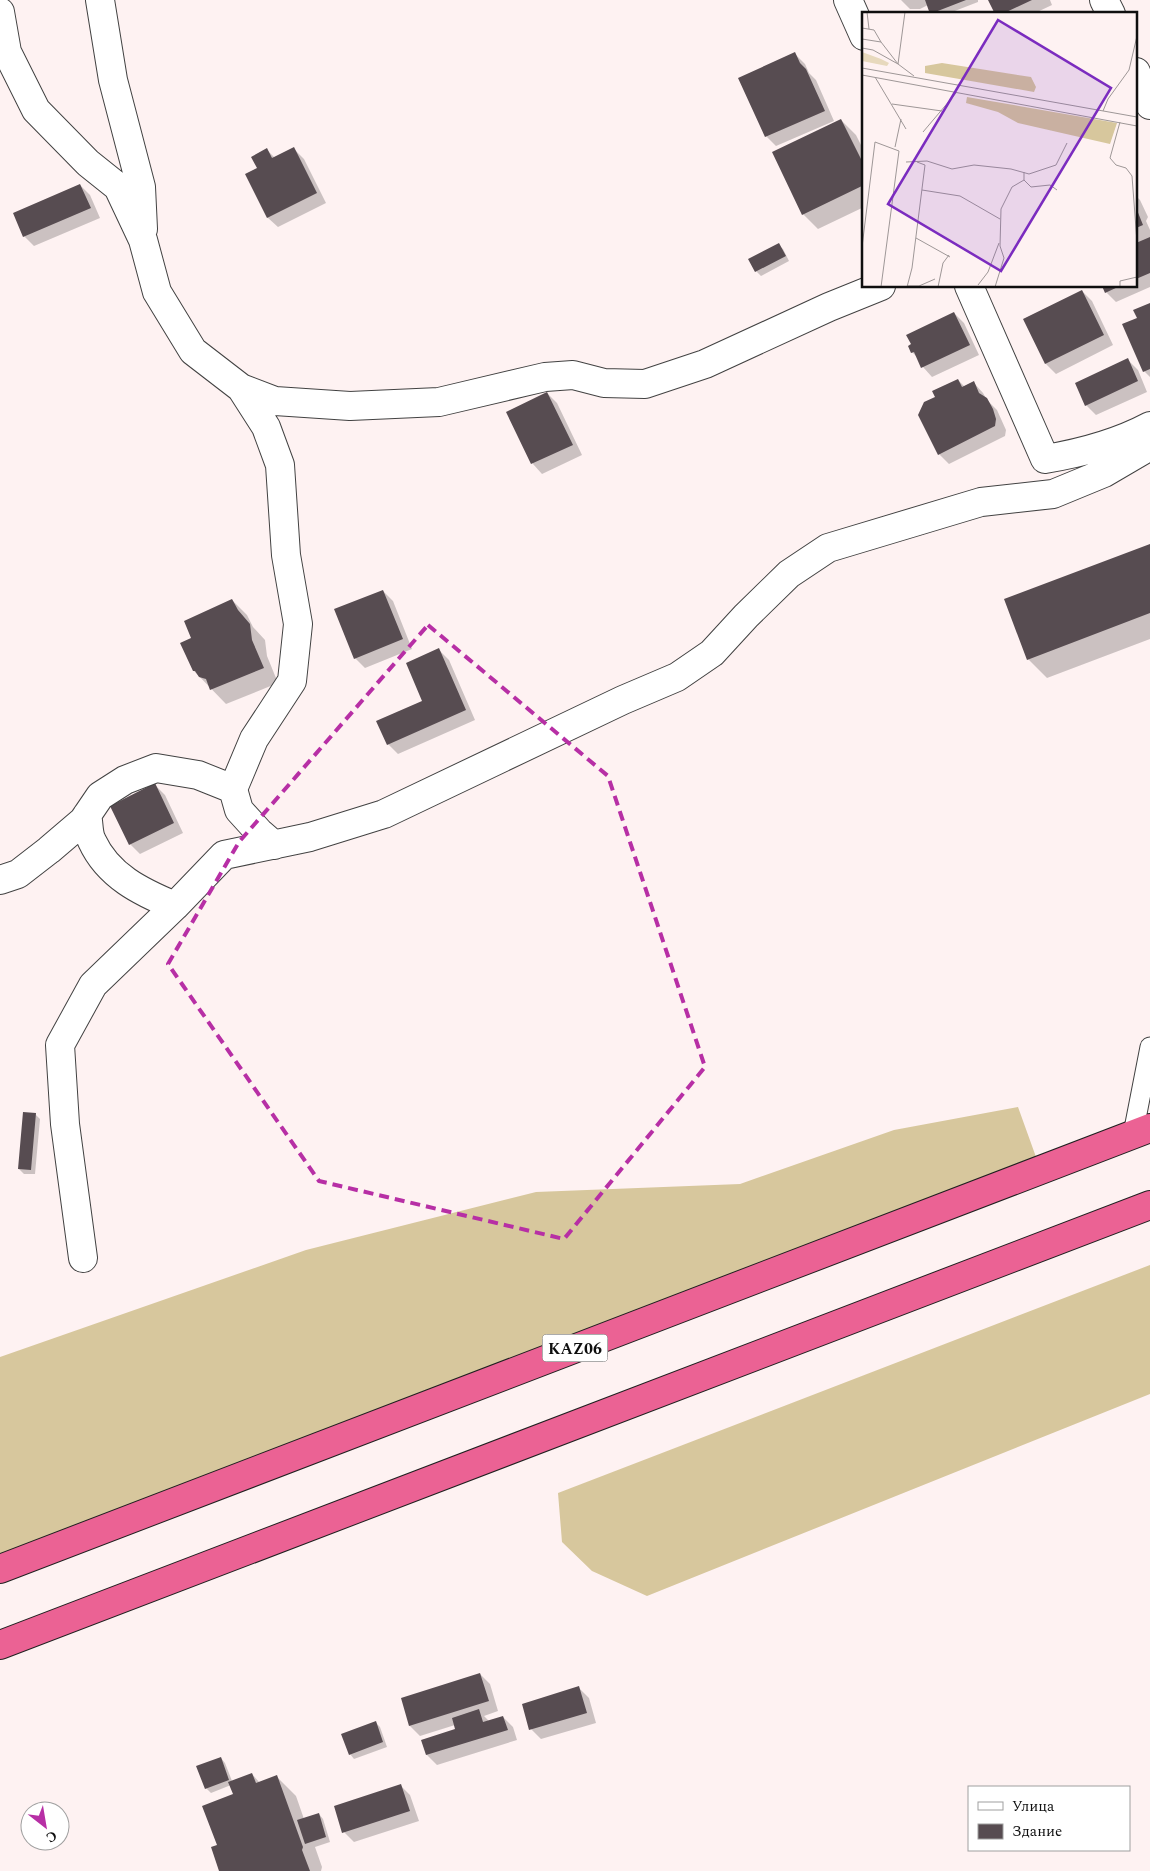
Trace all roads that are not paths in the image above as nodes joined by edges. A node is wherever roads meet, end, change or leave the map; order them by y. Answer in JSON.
{"nodes":[{"id":1,"x":100,"y":0,"type":"edge"},
{"id":2,"x":848,"y":0,"type":"edge"},
{"id":3,"x":1104,"y":0,"type":"edge"},
{"id":4,"x":0,"y":12,"type":"edge"},
{"id":5,"x":1110,"y":12,"type":"edge"},
{"id":6,"x":862,"y":32,"type":"edge"},
{"id":7,"x":1138,"y":77,"type":"edge"},
{"id":8,"x":1150,"y":105,"type":"edge"},
{"id":9,"x":143,"y":240,"type":"junction"},
{"id":10,"x":876,"y":288,"type":"edge"},
{"id":11,"x":970,"y":288,"type":"edge"},
{"id":12,"x":241,"y":388,"type":"junction"},
{"id":13,"x":1150,"y":426,"type":"edge"},
{"id":14,"x":1150,"y":446,"type":"edge"},
{"id":15,"x":233,"y":789,"type":"junction"},
{"id":16,"x":87,"y":815,"type":"junction"},
{"id":17,"x":274,"y":845,"type":"junction"},
{"id":18,"x":0,"y":880,"type":"edge"},
{"id":19,"x":175,"y":906,"type":"junction"},
{"id":20,"x":1150,"y":1047,"type":"edge"},
{"id":21,"x":1142,"y":1131,"type":"edge"},
{"id":22,"x":1150,"y":1205,"type":"edge"},
{"id":23,"x":83,"y":1258,"type":"dead end"},
{"id":24,"x":0,"y":1569,"type":"edge"},
{"id":25,"x":0,"y":1645,"type":"edge"}],
"edges":[{"from":1,"to":9,"type":"street"},
{"from":2,"to":6,"type":"street"},
{"from":3,"to":5,"type":"street"},
{"from":4,"to":9,"type":"street"},
{"from":7,"to":8,"type":"street"},
{"from":9,"to":12,"type":"street"},
{"from":10,"to":12,"type":"street"},
{"from":11,"to":13,"type":"street"},
{"from":12,"to":15,"type":"street"},
{"from":14,"to":17,"type":"street"},
{"from":15,"to":16,"type":"street"},
{"from":15,"to":17,"type":"street"},
{"from":16,"to":18,"type":"street"},
{"from":16,"to":19,"type":"street"},
{"from":17,"to":19,"type":"street"},
{"from":19,"to":23,"type":"street"},
{"from":20,"to":21,"type":"lane"},
{"from":21,"to":24,"type":"highway","number":"KАZ06"},
{"from":22,"to":25,"type":"highway"}]}
